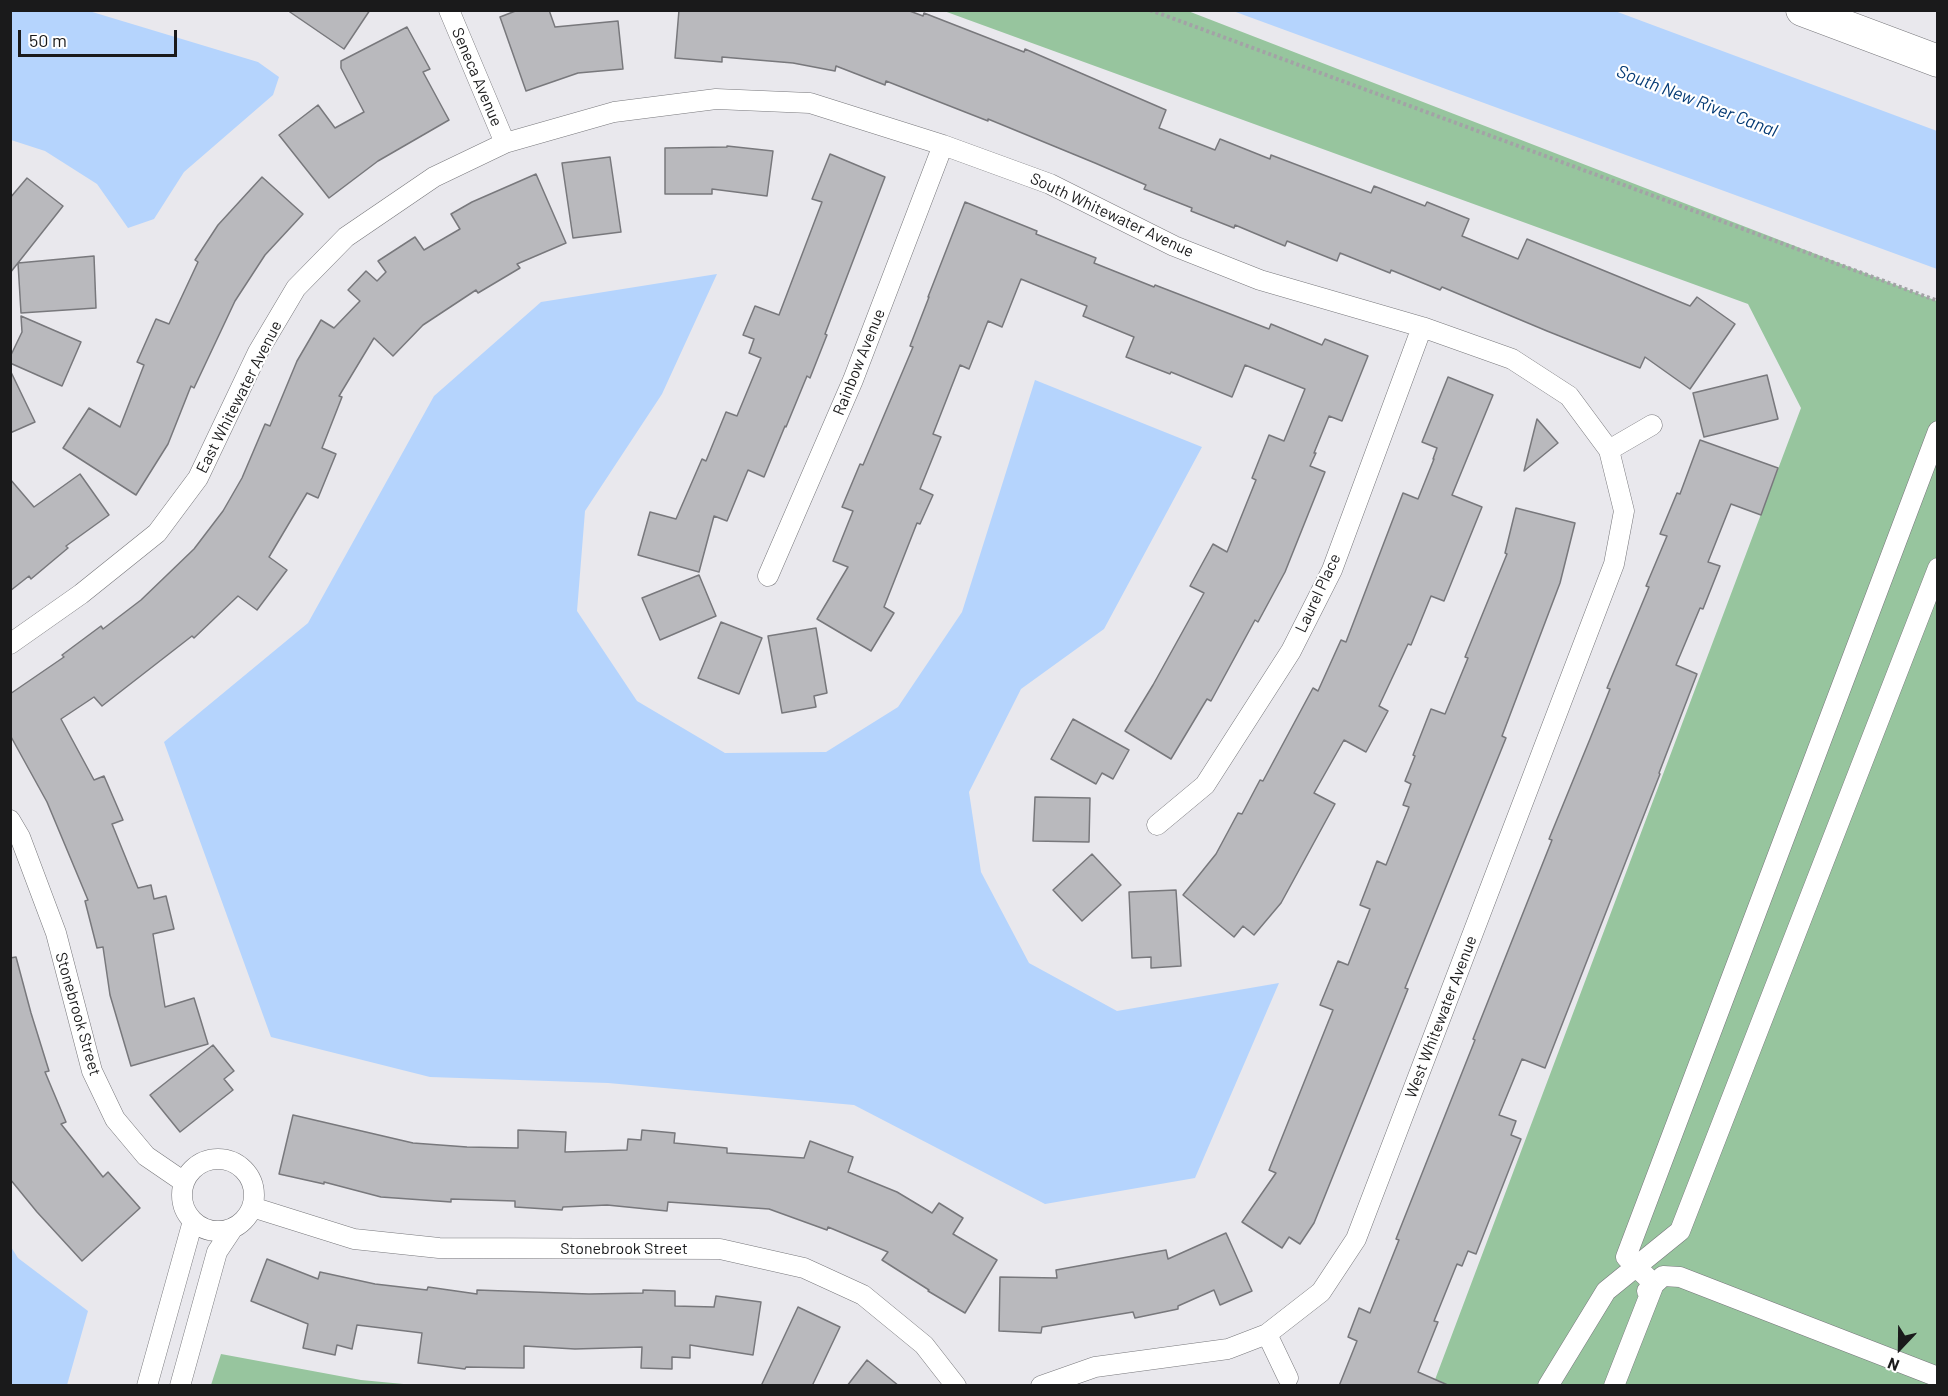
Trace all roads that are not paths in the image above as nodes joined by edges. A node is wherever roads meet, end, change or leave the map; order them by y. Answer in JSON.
{"nodes":[{"id":1,"x":449,"y":10,"type":"edge"},
{"id":2,"x":1802,"y":10,"type":"edge"},
{"id":3,"x":1938,"y":61,"type":"edge"},
{"id":4,"x":505,"y":143,"type":"junction"},
{"id":5,"x":943,"y":146,"type":"junction"},
{"id":6,"x":1422,"y":327,"type":"junction"},
{"id":7,"x":1652,"y":425,"type":"dead end"},
{"id":8,"x":1938,"y":431,"type":"edge"},
{"id":9,"x":1609,"y":450,"type":"junction"},
{"id":10,"x":1938,"y":568,"type":"edge"},
{"id":11,"x":768,"y":576,"type":"dead end"},
{"id":12,"x":10,"y":644,"type":"edge"},
{"id":13,"x":10,"y":820,"type":"edge"},
{"id":14,"x":1157,"y":825,"type":"dead end"},
{"id":15,"x":184,"y":1182,"type":"junction"},
{"id":16,"x":252,"y":1207,"type":"junction"},
{"id":17,"x":193,"y":1221,"type":"junction"},
{"id":18,"x":233,"y":1228,"type":"junction"},
{"id":19,"x":1636,"y":1267,"type":"junction"},
{"id":20,"x":1654,"y":1284,"type":"junction"},
{"id":21,"x":1267,"y":1334,"type":"junction"},
{"id":22,"x":1938,"y":1377,"type":"edge"},
{"id":23,"x":1288,"y":1378,"type":"dead end"},
{"id":24,"x":147,"y":1386,"type":"edge"},
{"id":25,"x":180,"y":1386,"type":"edge"},
{"id":26,"x":956,"y":1386,"type":"edge"},
{"id":27,"x":1041,"y":1386,"type":"edge"},
{"id":28,"x":1548,"y":1386,"type":"edge"},
{"id":29,"x":1611,"y":1386,"type":"edge"}],
"edges":[{"from":1,"to":4,"type":"street","name":"Seneca Avenue"},
{"from":2,"to":3,"type":"main road"},
{"from":4,"to":5,"type":"street","name":"South Whitewater Avenue"},
{"from":4,"to":12,"type":"street","name":"East Whitewater Avenue"},
{"from":5,"to":6,"type":"street","name":"South Whitewater Avenue"},
{"from":5,"to":11,"type":"street","name":"Rainbow Avenue"},
{"from":6,"to":9,"type":"street","name":"South Whitewater Avenue"},
{"from":6,"to":14,"type":"street","name":"Laurel Place"},
{"from":7,"to":9,"type":"street"},
{"from":8,"to":19,"type":"street"},
{"from":9,"to":21,"type":"street","name":"West Whitewater Avenue"},
{"from":10,"to":19,"type":"street"},
{"from":13,"to":15,"type":"street","name":"Stonebrook Street"},
{"from":15,"to":16,"type":"street"},
{"from":15,"to":17,"type":"street"},
{"from":16,"to":18,"type":"street"},
{"from":16,"to":26,"type":"street","name":"Stonebrook Street"},
{"from":17,"to":18,"type":"street"},
{"from":17,"to":24,"type":"street"},
{"from":18,"to":25,"type":"street"},
{"from":19,"to":20,"type":"street"},
{"from":19,"to":28,"type":"street"},
{"from":20,"to":22,"type":"street"},
{"from":20,"to":29,"type":"street"},
{"from":21,"to":23,"type":"street"},
{"from":21,"to":27,"type":"street","name":"West Whitewater Avenue"}]}
